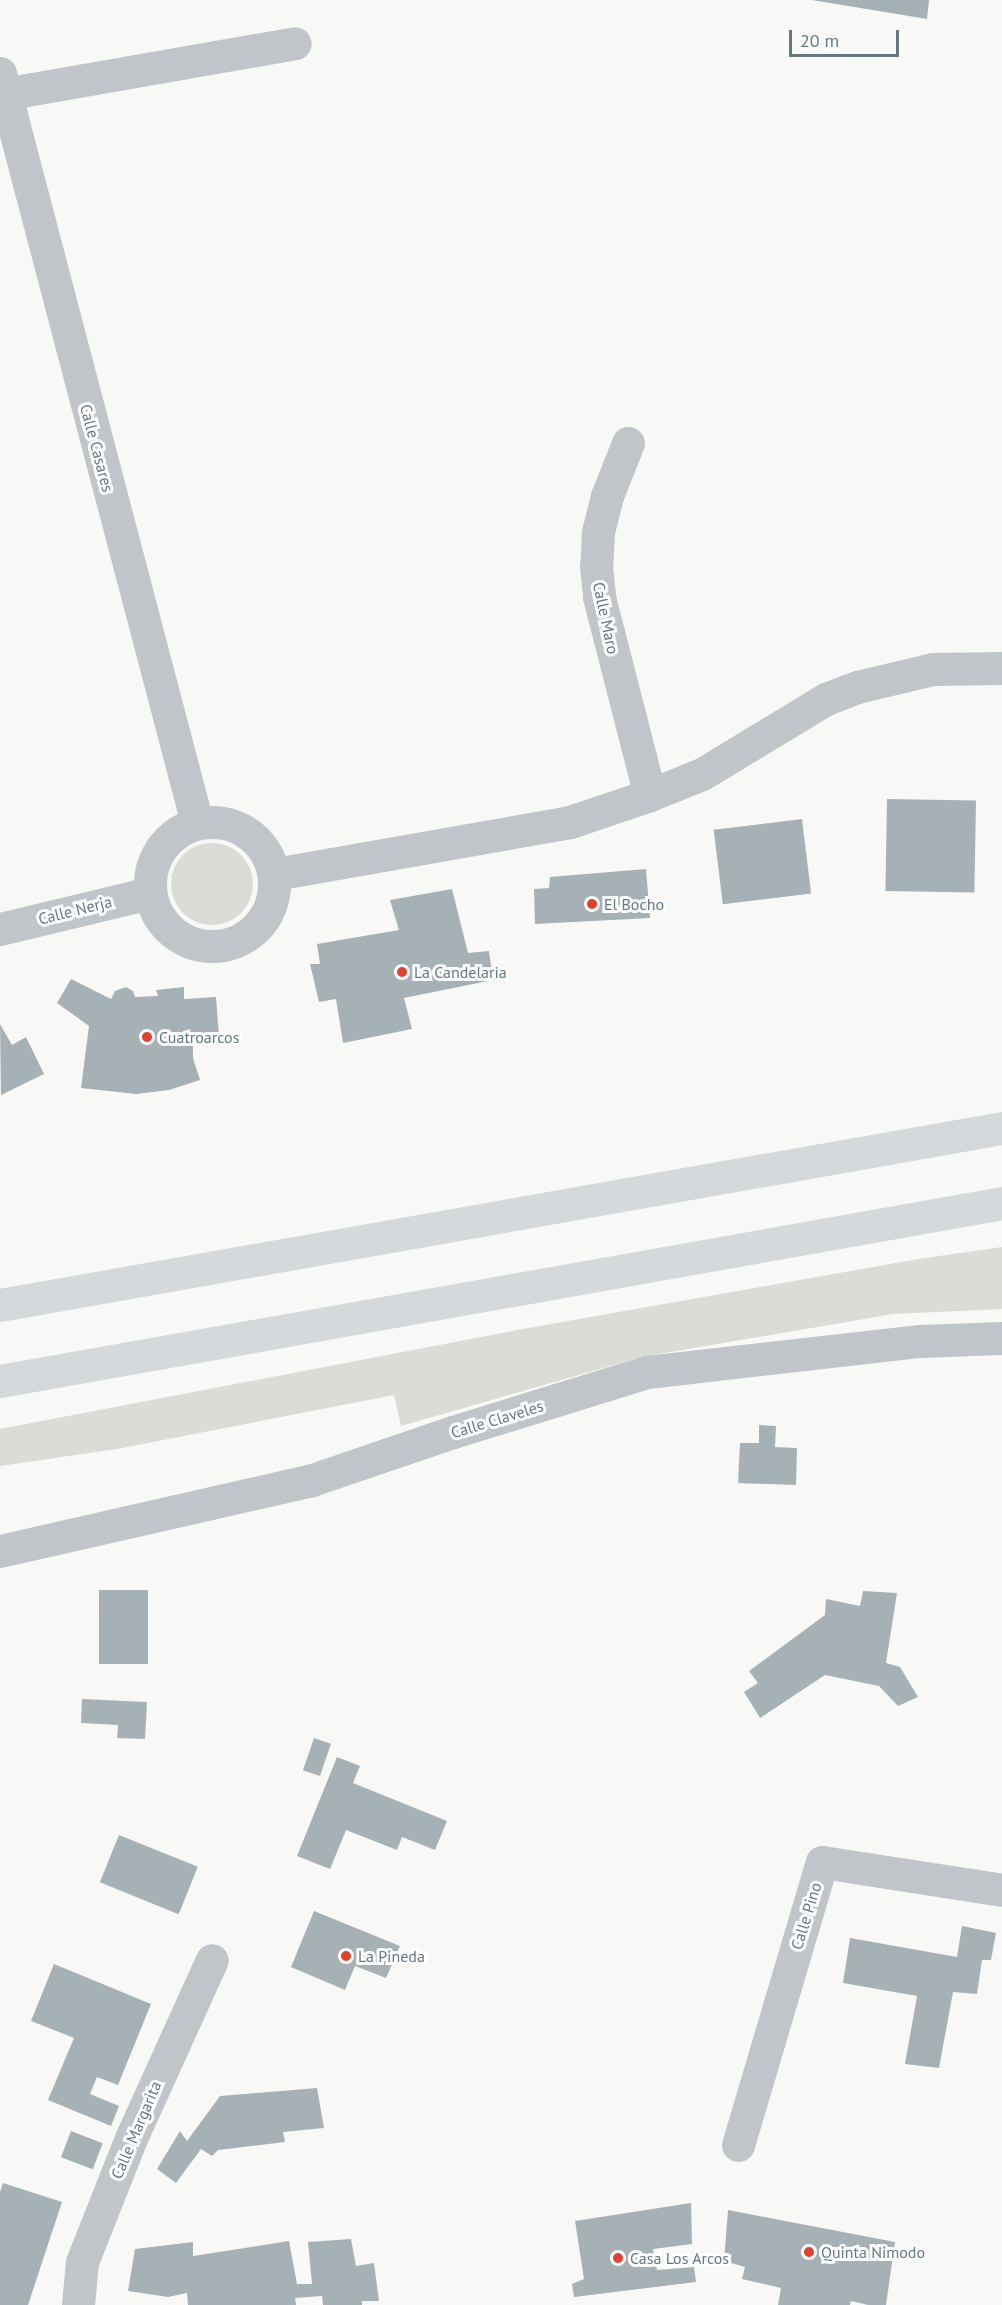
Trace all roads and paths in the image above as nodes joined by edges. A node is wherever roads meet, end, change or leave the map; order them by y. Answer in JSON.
{"nodes":[{"id":1,"x":295,"y":43,"type":"dead end"},
{"id":2,"x":2,"y":83,"type":"edge"},
{"id":3,"x":628,"y":443,"type":"dead end"},
{"id":4,"x":1002,"y":668,"type":"edge"},
{"id":5,"x":650,"y":795,"type":"junction"},
{"id":6,"x":197,"y":823,"type":"junction"},
{"id":7,"x":275,"y":874,"type":"junction"},
{"id":8,"x":150,"y":893,"type":"junction"},
{"id":9,"x":0,"y":929,"type":"edge"},
{"id":10,"x":1002,"y":1128,"type":"edge"},
{"id":11,"x":1002,"y":1203,"type":"edge"},
{"id":12,"x":0,"y":1305,"type":"edge"},
{"id":13,"x":1002,"y":1338,"type":"edge"},
{"id":14,"x":0,"y":1381,"type":"edge"},
{"id":15,"x":0,"y":1551,"type":"edge"},
{"id":16,"x":1002,"y":1890,"type":"edge"},
{"id":17,"x":212,"y":1960,"type":"dead end"},
{"id":18,"x":738,"y":2145,"type":"dead end"},
{"id":19,"x":78,"y":2305,"type":"edge"}],
"edges":[{"from":1,"to":2,"type":"street"},
{"from":2,"to":6,"type":"street","name":"Calle Casares"},
{"from":3,"to":5,"type":"street","name":"Calle Maro"},
{"from":4,"to":5,"type":"street"},
{"from":5,"to":7,"type":"street"},
{"from":6,"to":7,"type":"street"},
{"from":6,"to":8,"type":"street"},
{"from":7,"to":8,"type":"street"},
{"from":8,"to":9,"type":"street","name":"Calle Nerja"},
{"from":10,"to":12,"type":"highway"},
{"from":11,"to":14,"type":"highway"},
{"from":13,"to":15,"type":"street","name":"Calle Claveles"},
{"from":16,"to":18,"type":"street","name":"Calle Pino"},
{"from":17,"to":19,"type":"street","name":"Calle Margarita"}]}
